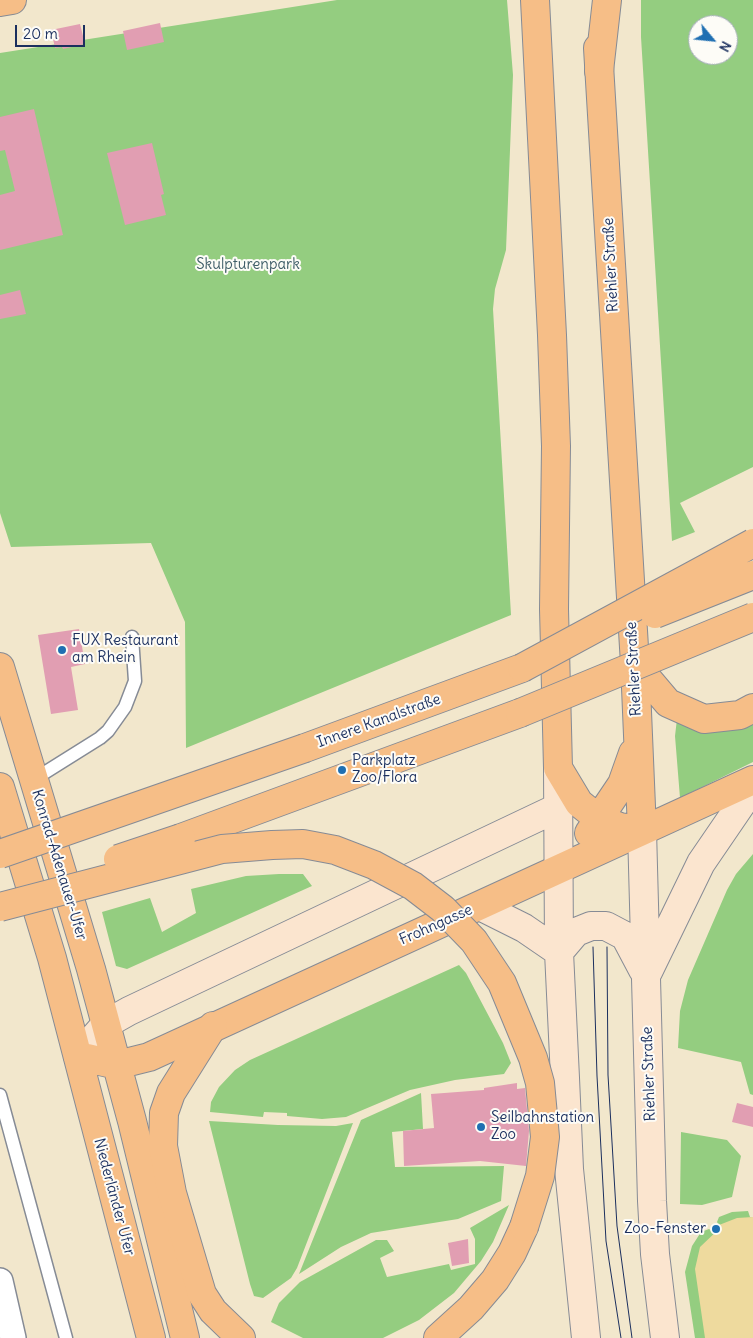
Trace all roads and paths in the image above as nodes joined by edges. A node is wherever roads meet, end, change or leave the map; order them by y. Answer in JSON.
{"nodes":[{"id":1,"x":12,"y":0,"type":"edge"},
{"id":2,"x":535,"y":0,"type":"edge"},
{"id":3,"x":595,"y":0,"type":"edge"},
{"id":4,"x":607,"y":0,"type":"edge"},
{"id":5,"x":0,"y":2,"type":"edge"},
{"id":6,"x":599,"y":71,"type":"junction"},
{"id":7,"x":753,"y":543,"type":"edge"},
{"id":8,"x":753,"y":575,"type":"edge"},
{"id":9,"x":753,"y":617,"type":"edge"},
{"id":10,"x":132,"y":638,"type":"dead end"},
{"id":11,"x":635,"y":664,"type":"junction"},
{"id":12,"x":0,"y":667,"type":"edge"},
{"id":13,"x":522,"y":668,"type":"junction"},
{"id":14,"x":753,"y":708,"type":"edge"},
{"id":15,"x":637,"y":740,"type":"junction"},
{"id":16,"x":558,"y":768,"type":"junction"},
{"id":17,"x":33,"y":780,"type":"junction"},
{"id":18,"x":753,"y":780,"type":"edge"},
{"id":19,"x":0,"y":786,"type":"edge"},
{"id":20,"x":753,"y":787,"type":"edge"},
{"id":21,"x":558,"y":808,"type":"junction"},
{"id":22,"x":599,"y":819,"type":"junction"},
{"id":23,"x":642,"y":830,"type":"junction"},
{"id":24,"x":0,"y":854,"type":"edge"},
{"id":25,"x":558,"y":867,"type":"junction"},
{"id":26,"x":0,"y":898,"type":"edge"},
{"id":27,"x":0,"y":906,"type":"edge"},
{"id":28,"x":480,"y":906,"type":"junction"},
{"id":29,"x":559,"y":952,"type":"junction"},
{"id":30,"x":646,"y":976,"type":"junction"},
{"id":31,"x":106,"y":1024,"type":"junction"},
{"id":32,"x":213,"y":1026,"type":"junction"},
{"id":33,"x":78,"y":1056,"type":"junction"},
{"id":34,"x":117,"y":1064,"type":"junction"},
{"id":35,"x":0,"y":1095,"type":"edge"},
{"id":36,"x":0,"y":1281,"type":"edge"},
{"id":37,"x":13,"y":1338,"type":"edge"},
{"id":38,"x":66,"y":1338,"type":"edge"},
{"id":39,"x":151,"y":1338,"type":"edge"},
{"id":40,"x":185,"y":1338,"type":"edge"},
{"id":41,"x":241,"y":1338,"type":"edge"},
{"id":42,"x":438,"y":1338,"type":"edge"},
{"id":43,"x":586,"y":1338,"type":"edge"},
{"id":44,"x":664,"y":1338,"type":"edge"}],
"edges":[{"from":1,"to":5,"type":"main road"},
{"from":2,"to":16,"type":"main road"},
{"from":3,"to":6,"type":"main road","name":"Riehler Straße"},
{"from":4,"to":6,"type":"main road"},
{"from":6,"to":11,"type":"main road","name":"Riehler Straße"},
{"from":7,"to":13,"type":"main road","bridge":true},
{"from":8,"to":13,"type":"main road","name":"Innere Kanalstraße","bridge":true},
{"from":9,"to":26,"type":"main road","bridge":true},
{"from":10,"to":17,"type":"lane"},
{"from":11,"to":14,"type":"main road"},
{"from":11,"to":15,"type":"main road","name":"Riehler Straße"},
{"from":12,"to":17,"type":"main road","name":"Konrad-Adenauer-Ufer"},
{"from":13,"to":24,"type":"main road","name":"Innere Kanalstraße","bridge":true},
{"from":15,"to":22,"type":"main road"},
{"from":15,"to":23,"type":"main road","name":"Riehler Straße"},
{"from":16,"to":21,"type":"main road"},
{"from":16,"to":22,"type":"main road"},
{"from":17,"to":31,"type":"main road","name":"Konrad-Adenauer-Ufer"},
{"from":18,"to":23,"type":"main road","name":"Frohngasse"},
{"from":19,"to":33,"type":"main road"},
{"from":20,"to":30,"type":"main road"},
{"from":21,"to":25,"type":"main road"},
{"from":21,"to":31,"type":"main road"},
{"from":22,"to":23,"type":"main road"},
{"from":22,"to":25,"type":"main road"},
{"from":23,"to":25,"type":"main road","name":"Frohngasse"},
{"from":23,"to":30,"type":"main road","name":"Riehler Straße"},
{"from":25,"to":28,"type":"main road","name":"Frohngasse"},
{"from":25,"to":29,"type":"main road"},
{"from":27,"to":42,"type":"main road","bridge":true},
{"from":28,"to":29,"type":"main road"},
{"from":28,"to":32,"type":"main road","name":"Frohngasse"},
{"from":29,"to":30,"type":"main road"},
{"from":29,"to":43,"type":"main road"},
{"from":30,"to":44,"type":"main road","name":"Riehler Straße"},
{"from":31,"to":33,"type":"main road"},
{"from":31,"to":34,"type":"main road","name":"Konrad-Adenauer-Ufer"},
{"from":32,"to":34,"type":"main road","name":"Frohngasse"},
{"from":32,"to":41,"type":"main road"},
{"from":33,"to":34,"type":"main road"},
{"from":33,"to":39,"type":"main road","name":"Niederländer Ufer"},
{"from":34,"to":40,"type":"main road"},
{"from":35,"to":38,"type":"lane"},
{"from":36,"to":37,"type":"street"}]}
